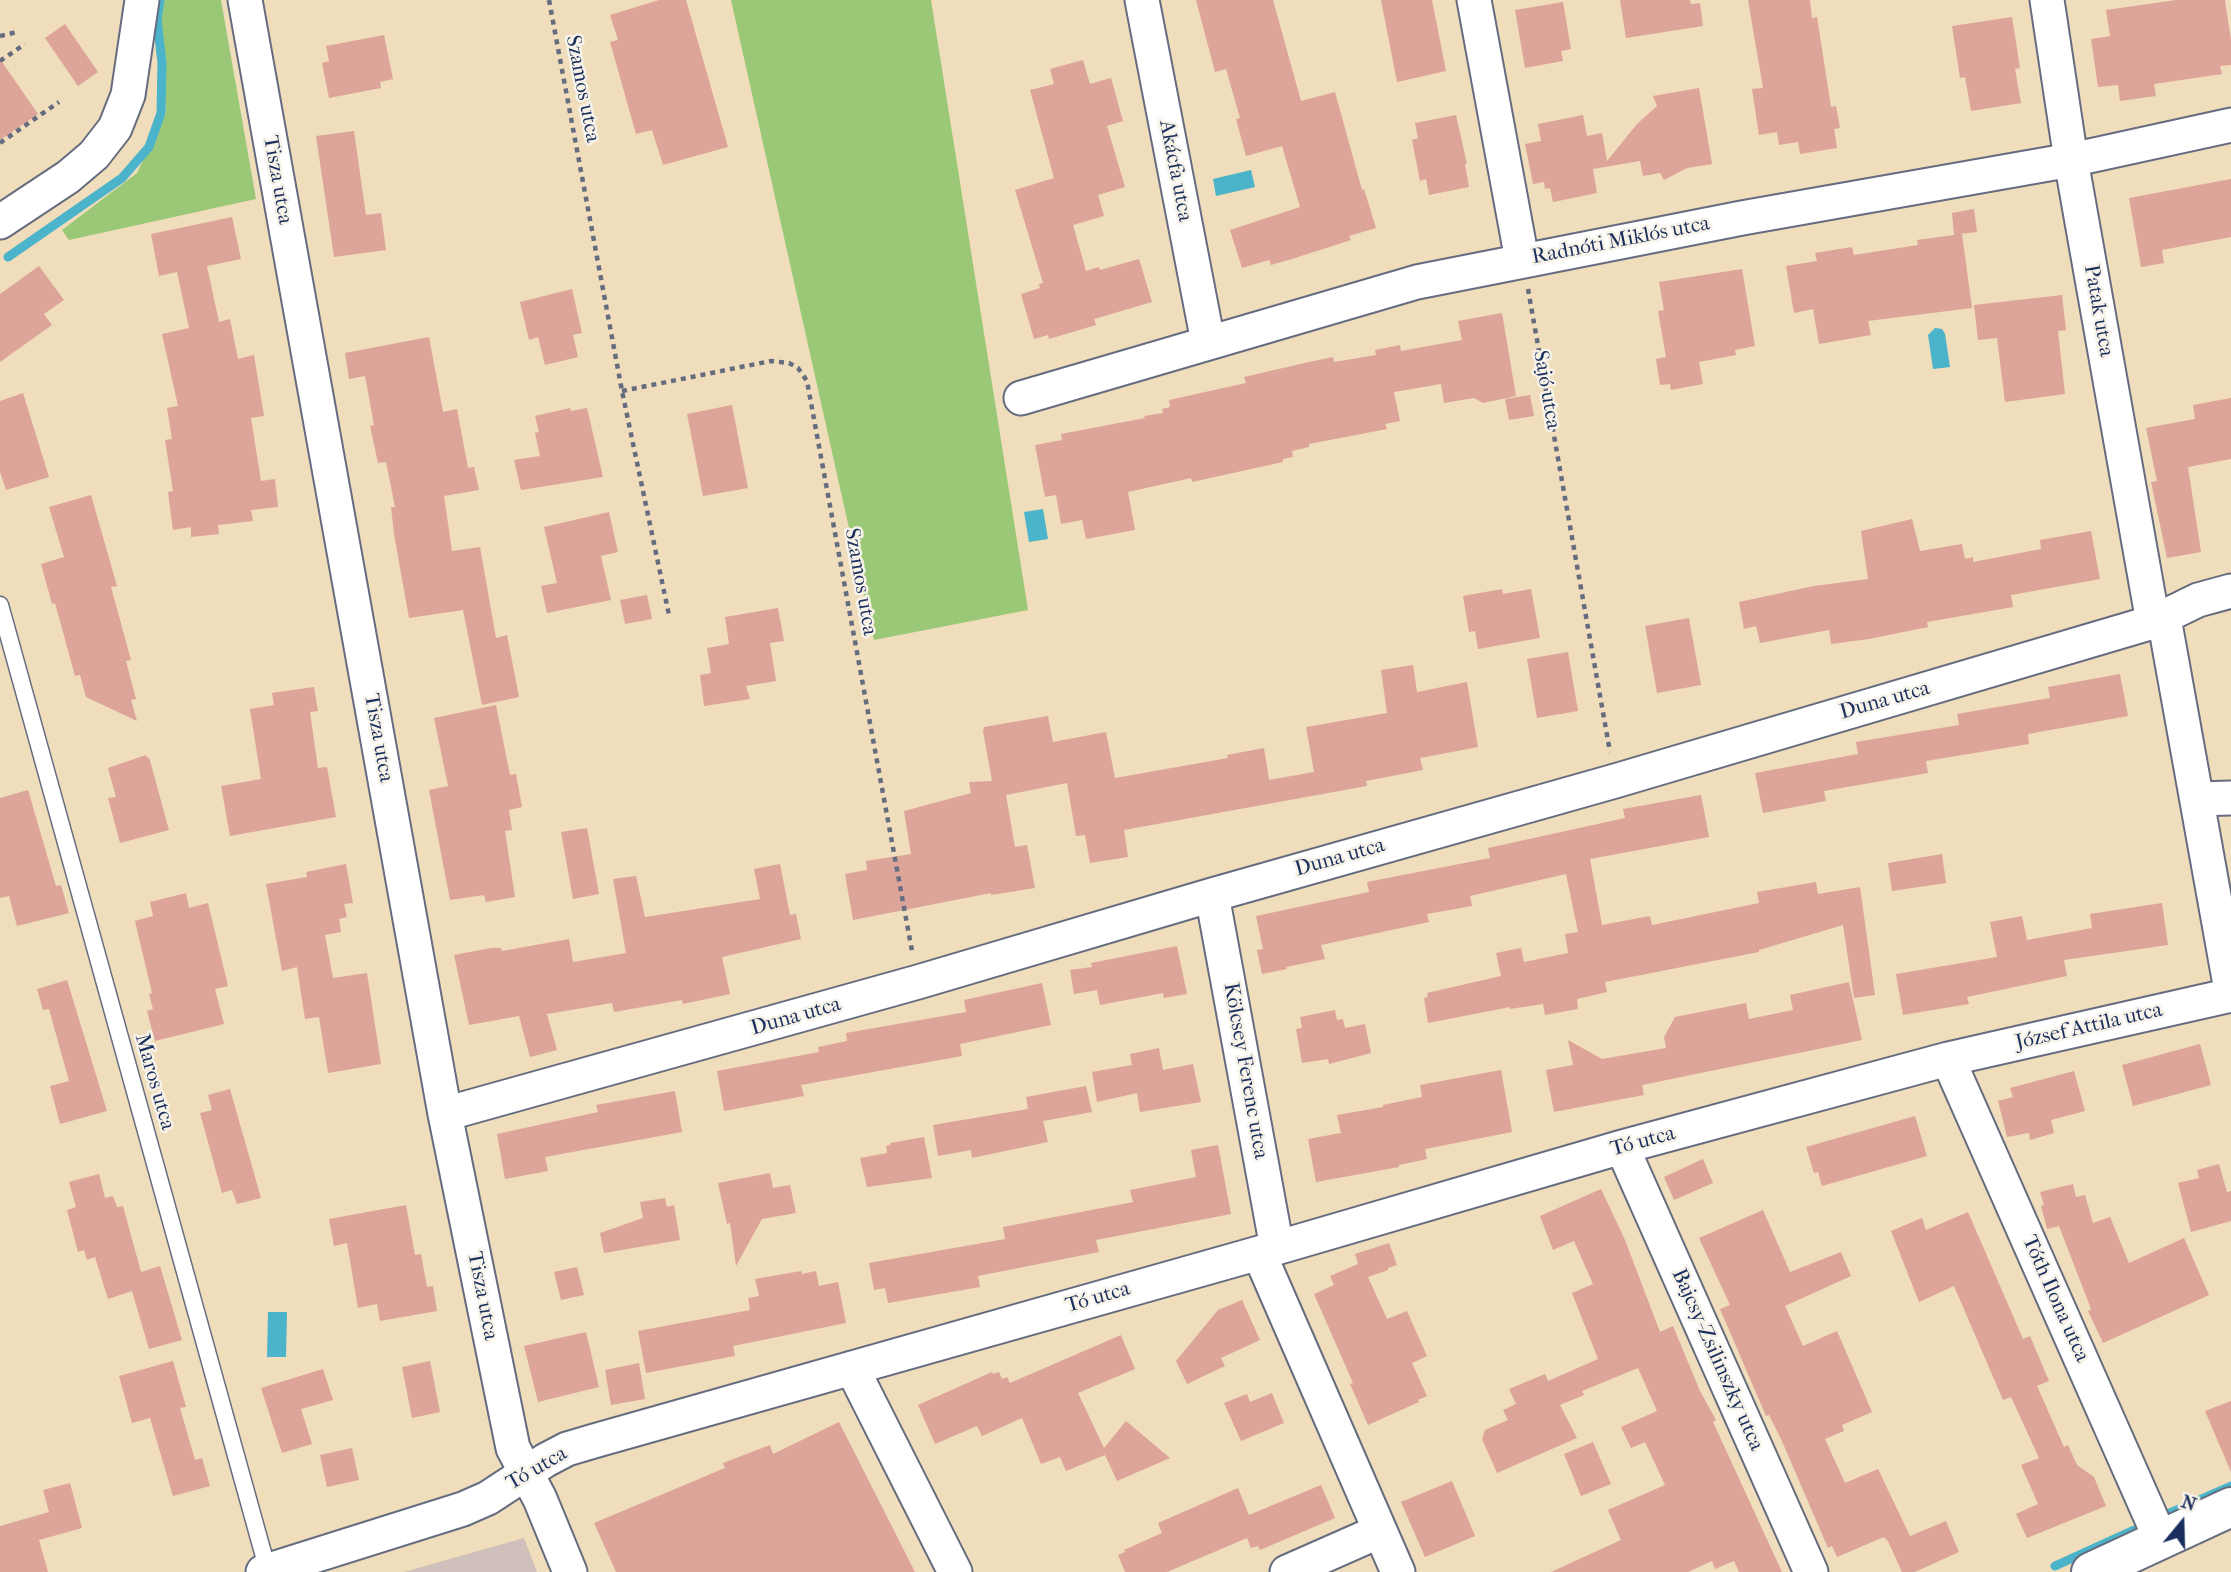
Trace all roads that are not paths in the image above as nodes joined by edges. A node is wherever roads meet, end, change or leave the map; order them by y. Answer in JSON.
{"nodes":[{"id":1,"x":142,"y":0,"type":"edge"},
{"id":2,"x":245,"y":0,"type":"edge"},
{"id":3,"x":1142,"y":0,"type":"edge"},
{"id":4,"x":1474,"y":0,"type":"edge"},
{"id":5,"x":2047,"y":0,"type":"edge"},
{"id":6,"x":2231,"y":125,"type":"edge"},
{"id":7,"x":2071,"y":160,"type":"junction"},
{"id":8,"x":0,"y":222,"type":"edge"},
{"id":9,"x":1522,"y":260,"type":"junction"},
{"id":10,"x":1208,"y":342,"type":"junction"},
{"id":11,"x":1021,"y":398,"type":"dead end"},
{"id":12,"x":2231,"y":591,"type":"edge"},
{"id":13,"x":0,"y":605,"type":"edge"},
{"id":14,"x":2158,"y":620,"type":"junction"},
{"id":15,"x":2231,"y":798,"type":"edge"},
{"id":16,"x":2198,"y":799,"type":"junction"},
{"id":17,"x":1212,"y":895,"type":"junction"},
{"id":18,"x":2231,"y":990,"type":"edge"},
{"id":19,"x":2231,"y":995,"type":"edge"},
{"id":20,"x":1948,"y":1059,"type":"junction"},
{"id":21,"x":445,"y":1114,"type":"junction"},
{"id":22,"x":1622,"y":1147,"type":"junction"},
{"id":23,"x":1268,"y":1250,"type":"junction"},
{"id":24,"x":852,"y":1368,"type":"junction"},
{"id":25,"x":525,"y":1472,"type":"junction"},
{"id":26,"x":2231,"y":1507,"type":"edge"},
{"id":27,"x":1380,"y":1531,"type":"junction"},
{"id":28,"x":2161,"y":1540,"type":"junction"},
{"id":29,"x":265,"y":1571,"type":"edge"},
{"id":30,"x":570,"y":1572,"type":"edge"},
{"id":31,"x":955,"y":1572,"type":"edge"},
{"id":32,"x":1287,"y":1572,"type":"edge"},
{"id":33,"x":1398,"y":1572,"type":"edge"},
{"id":34,"x":1811,"y":1572,"type":"edge"},
{"id":35,"x":2091,"y":1572,"type":"edge"}],
"edges":[{"from":1,"to":8,"type":"street"},
{"from":2,"to":21,"type":"street","name":"Tisza utca"},
{"from":3,"to":10,"type":"street","name":"Akácfa utca"},
{"from":4,"to":9,"type":"street"},
{"from":5,"to":7,"type":"street","name":"Patak utca"},
{"from":6,"to":7,"type":"street","name":"Radnóti Miklós utca"},
{"from":7,"to":9,"type":"street","name":"Radnóti Miklós utca"},
{"from":7,"to":14,"type":"street","name":"Patak utca"},
{"from":9,"to":10,"type":"street","name":"Radnóti Miklós utca"},
{"from":10,"to":11,"type":"street","name":"Radnóti Miklós utca"},
{"from":12,"to":14,"type":"street","name":"Duna utca"},
{"from":13,"to":29,"type":"lane","name":"Maros utca"},
{"from":14,"to":16,"type":"street","name":"Patak utca"},
{"from":14,"to":17,"type":"street","name":"Duna utca"},
{"from":15,"to":16,"type":"street"},
{"from":16,"to":18,"type":"street","name":"Patak utca"},
{"from":17,"to":21,"type":"street","name":"Duna utca"},
{"from":17,"to":23,"type":"street","name":"Kölcsey Ferenc utca"},
{"from":19,"to":20,"type":"street","name":"József Attila utca"},
{"from":20,"to":22,"type":"street","name":"Tó utca"},
{"from":20,"to":28,"type":"street","name":"Tóth Ilona utca"},
{"from":21,"to":25,"type":"street","name":"Tisza utca"},
{"from":22,"to":23,"type":"street","name":"Tó utca"},
{"from":22,"to":34,"type":"street","name":"Bajcsy-Zsilinszky utca"},
{"from":23,"to":24,"type":"street","name":"Tó utca"},
{"from":23,"to":27,"type":"street","name":"Kölcsey Ferenc utca"},
{"from":24,"to":25,"type":"street","name":"Tó utca"},
{"from":24,"to":31,"type":"street"},
{"from":25,"to":29,"type":"street","name":"Tó utca"},
{"from":25,"to":30,"type":"street","name":"Tisza utca"},
{"from":26,"to":28,"type":"street"},
{"from":27,"to":32,"type":"street"},
{"from":27,"to":33,"type":"street","name":"Kölcsey Ferenc utca"},
{"from":28,"to":35,"type":"street"}]}
